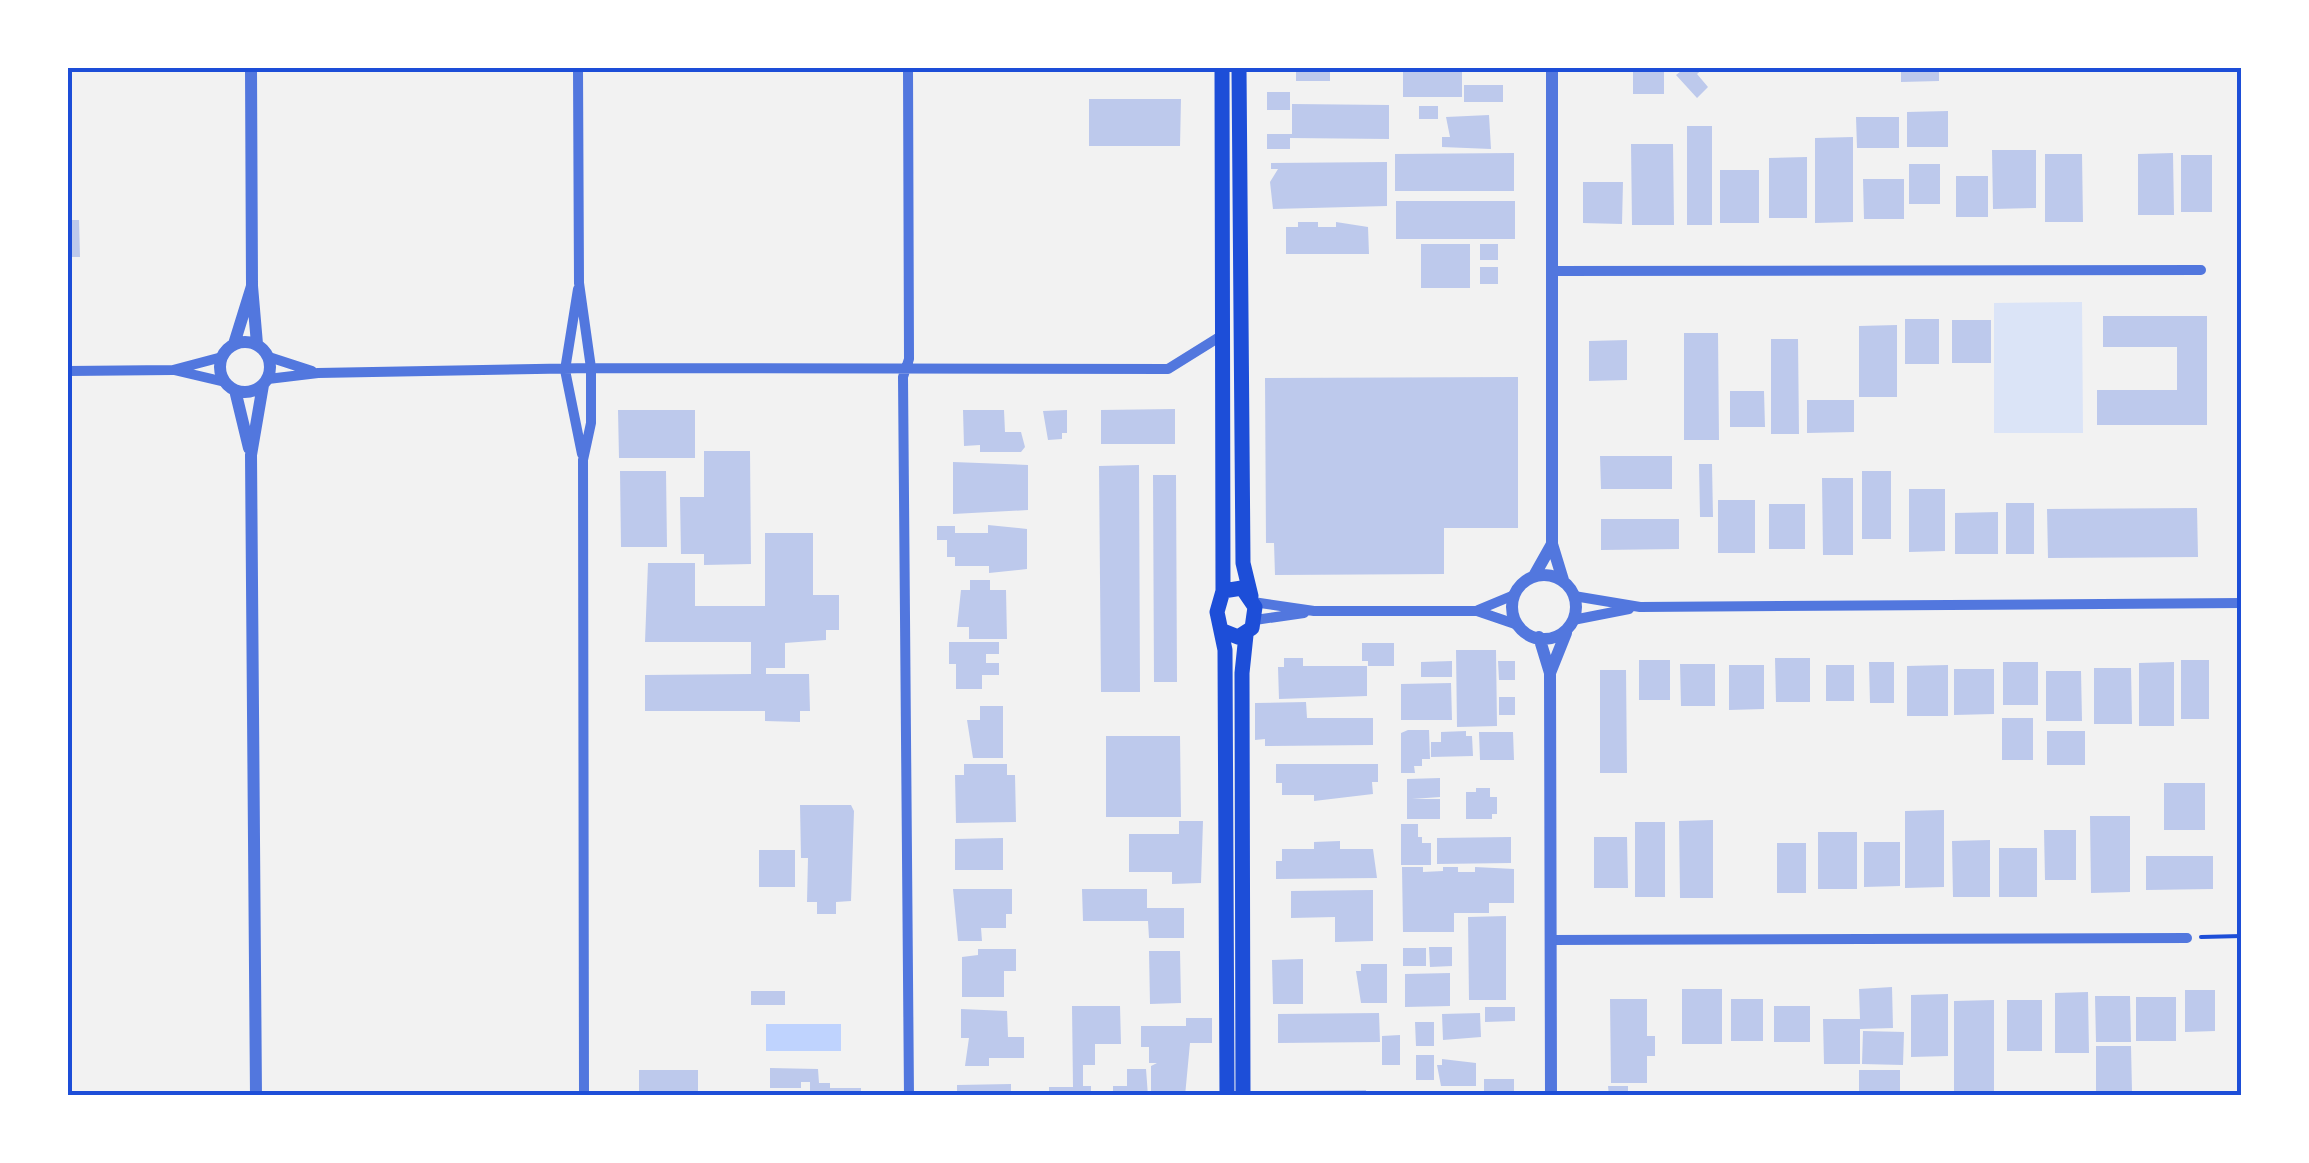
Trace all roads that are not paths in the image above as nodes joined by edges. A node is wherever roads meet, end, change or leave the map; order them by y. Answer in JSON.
{"nodes":[{"id":1,"x":250,"y":68,"type":"edge"},
{"id":2,"x":578,"y":68,"type":"edge"},
{"id":3,"x":908,"y":68,"type":"edge"},
{"id":4,"x":1222,"y":68,"type":"edge"},
{"id":5,"x":1239,"y":68,"type":"edge"},
{"id":6,"x":1552,"y":68,"type":"edge"},
{"id":7,"x":2200,"y":270,"type":"dead end"},
{"id":8,"x":1552,"y":271,"type":"junction"},
{"id":9,"x":579,"y":283,"type":"junction"},
{"id":10,"x":252,"y":286,"type":"junction"},
{"id":11,"x":1221,"y":336,"type":"junction"},
{"id":12,"x":234,"y":344,"type":"junction"},
{"id":13,"x":257,"y":344,"type":"junction"},
{"id":14,"x":269,"y":356,"type":"junction"},
{"id":15,"x":222,"y":357,"type":"junction"},
{"id":16,"x":591,"y":368,"type":"junction"},
{"id":17,"x":906,"y":368,"type":"junction"},
{"id":18,"x":173,"y":370,"type":"junction"},
{"id":19,"x":565,"y":370,"type":"junction"},
{"id":20,"x":68,"y":371,"type":"edge"},
{"id":21,"x":318,"y":373,"type":"junction"},
{"id":22,"x":265,"y":382,"type":"junction"},
{"id":23,"x":230,"y":386,"type":"junction"},
{"id":24,"x":251,"y":455,"type":"junction"},
{"id":25,"x":584,"y":460,"type":"junction"},
{"id":26,"x":1552,"y":544,"type":"junction"},
{"id":27,"x":1534,"y":576,"type":"junction"},
{"id":28,"x":1563,"y":580,"type":"junction"},
{"id":29,"x":1224,"y":592,"type":"junction"},
{"id":30,"x":1514,"y":595,"type":"junction"},
{"id":31,"x":1574,"y":596,"type":"junction"},
{"id":32,"x":1252,"y":599,"type":"junction"},
{"id":33,"x":2242,"y":602,"type":"edge"},
{"id":34,"x":1640,"y":607,"type":"junction"},
{"id":35,"x":1477,"y":610,"type":"junction"},
{"id":36,"x":1314,"y":611,"type":"junction"},
{"id":37,"x":1254,"y":620,"type":"junction"},
{"id":38,"x":1518,"y":625,"type":"junction"},
{"id":39,"x":1570,"y":626,"type":"junction"},
{"id":40,"x":1223,"y":631,"type":"junction"},
{"id":41,"x":1246,"y":636,"type":"junction"},
{"id":42,"x":1539,"y":638,"type":"junction"},
{"id":43,"x":1550,"y":673,"type":"junction"},
{"id":44,"x":2188,"y":938,"type":"road end"},
{"id":45,"x":1551,"y":940,"type":"junction"},
{"id":46,"x":256,"y":1096,"type":"edge"},
{"id":47,"x":584,"y":1096,"type":"edge"},
{"id":48,"x":909,"y":1096,"type":"edge"},
{"id":49,"x":1227,"y":1096,"type":"edge"},
{"id":50,"x":1244,"y":1096,"type":"edge"},
{"id":51,"x":1551,"y":1096,"type":"edge"}],
"edges":[{"from":1,"to":10,"type":"street"},
{"from":2,"to":9,"type":"street"},
{"from":3,"to":17,"type":"street"},
{"from":4,"to":11,"type":"main road"},
{"from":5,"to":32,"type":"main road"},
{"from":6,"to":8,"type":"street"},
{"from":7,"to":8,"type":"street"},
{"from":8,"to":26,"type":"street"},
{"from":9,"to":16,"type":"street"},
{"from":9,"to":19,"type":"street"},
{"from":10,"to":12,"type":"street"},
{"from":10,"to":13,"type":"street"},
{"from":11,"to":17,"type":"street"},
{"from":11,"to":29,"type":"main road"},
{"from":12,"to":13,"type":"street"},
{"from":12,"to":15,"type":"street"},
{"from":13,"to":14,"type":"street"},
{"from":14,"to":21,"type":"street"},
{"from":14,"to":22,"type":"street"},
{"from":15,"to":18,"type":"street"},
{"from":15,"to":23,"type":"street"},
{"from":16,"to":17,"type":"street"},
{"from":16,"to":19,"type":"street"},
{"from":16,"to":25,"type":"street"},
{"from":17,"to":48,"type":"street"},
{"from":18,"to":20,"type":"street"},
{"from":18,"to":23,"type":"street"},
{"from":19,"to":21,"type":"street"},
{"from":19,"to":25,"type":"street"},
{"from":21,"to":22,"type":"street"},
{"from":22,"to":23,"type":"street"},
{"from":22,"to":24,"type":"street"},
{"from":23,"to":24,"type":"street"},
{"from":24,"to":46,"type":"street"},
{"from":25,"to":47,"type":"street"},
{"from":26,"to":27,"type":"street"},
{"from":26,"to":28,"type":"street"},
{"from":27,"to":28,"type":"street"},
{"from":27,"to":30,"type":"street"},
{"from":28,"to":31,"type":"street"},
{"from":29,"to":32,"type":"main road"},
{"from":29,"to":40,"type":"main road"},
{"from":30,"to":35,"type":"street"},
{"from":30,"to":38,"type":"street"},
{"from":31,"to":34,"type":"street"},
{"from":31,"to":39,"type":"street"},
{"from":32,"to":36,"type":"street"},
{"from":32,"to":37,"type":"main road"},
{"from":33,"to":34,"type":"street"},
{"from":34,"to":39,"type":"street"},
{"from":35,"to":36,"type":"street"},
{"from":35,"to":38,"type":"street"},
{"from":36,"to":37,"type":"street"},
{"from":37,"to":41,"type":"main road"},
{"from":38,"to":42,"type":"street"},
{"from":39,"to":42,"type":"street"},
{"from":39,"to":43,"type":"street"},
{"from":40,"to":41,"type":"main road"},
{"from":40,"to":49,"type":"main road"},
{"from":41,"to":50,"type":"main road"},
{"from":42,"to":43,"type":"street"},
{"from":43,"to":45,"type":"street"},
{"from":44,"to":45,"type":"street"},
{"from":45,"to":51,"type":"street"}]}
